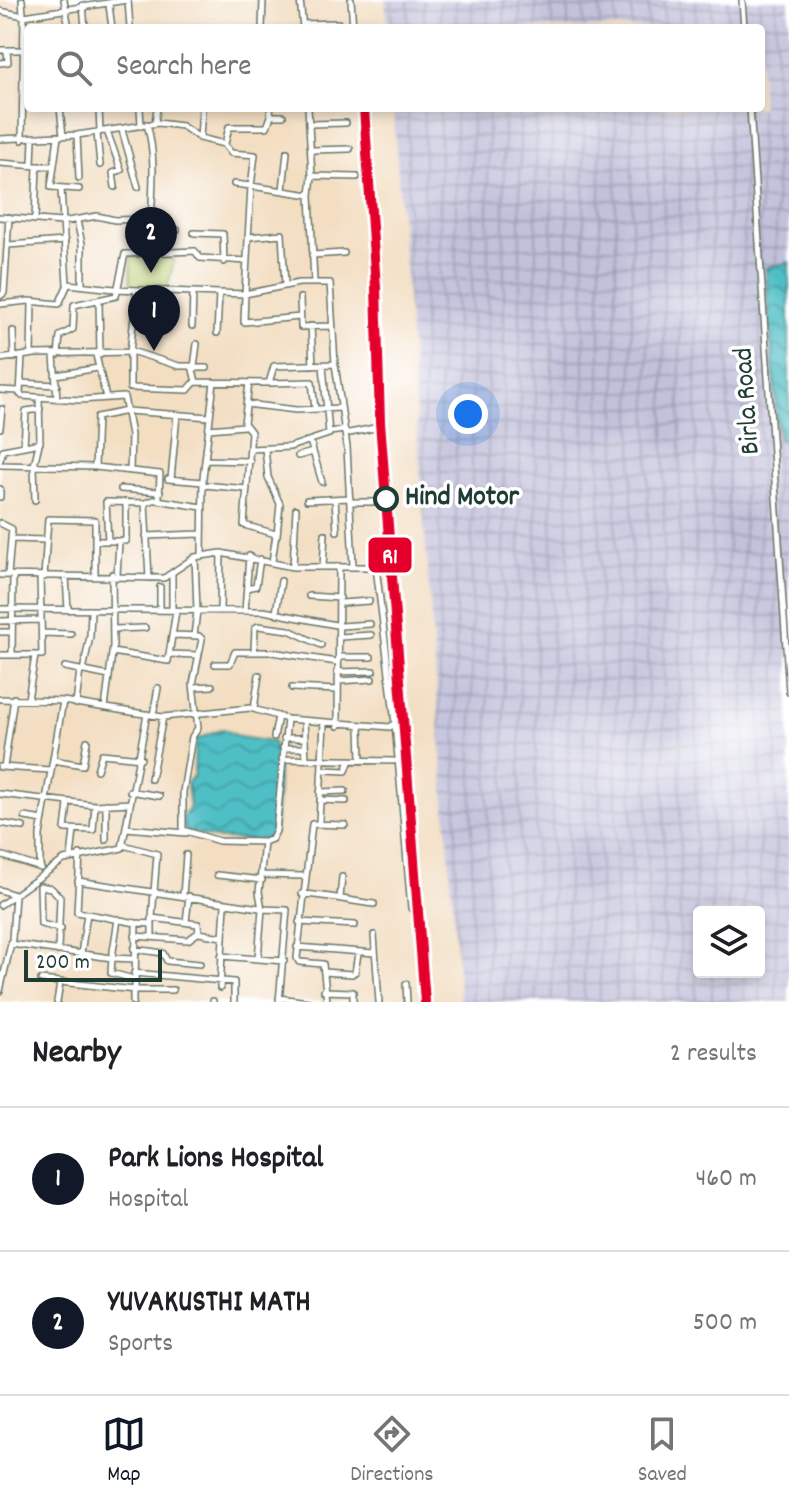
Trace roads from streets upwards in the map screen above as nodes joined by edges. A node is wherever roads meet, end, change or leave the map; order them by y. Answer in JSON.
{"nodes":[{"id":1,"x":22,"y":0,"type":"edge"},
{"id":2,"x":64,"y":0,"type":"edge"},
{"id":3,"x":127,"y":0,"type":"edge"},
{"id":4,"x":263,"y":0,"type":"edge"},
{"id":5,"x":300,"y":0,"type":"edge"},
{"id":6,"x":351,"y":0,"type":"edge"},
{"id":7,"x":742,"y":0,"type":"edge"},
{"id":8,"x":85,"y":3,"type":"edge"},
{"id":9,"x":109,"y":5,"type":"junction"},
{"id":10,"x":67,"y":8,"type":"junction"},
{"id":11,"x":0,"y":11,"type":"edge"},
{"id":12,"x":23,"y":16,"type":"junction"},
{"id":13,"x":338,"y":23,"type":"dead end"},
{"id":14,"x":24,"y":24,"type":"edge"},
{"id":15,"x":69,"y":24,"type":"edge"},
{"id":16,"x":85,"y":24,"type":"edge"},
{"id":17,"x":111,"y":24,"type":"edge"},
{"id":18,"x":130,"y":24,"type":"edge"},
{"id":19,"x":262,"y":24,"type":"edge"},
{"id":20,"x":303,"y":24,"type":"edge"},
{"id":21,"x":326,"y":24,"type":"edge"},
{"id":22,"x":353,"y":24,"type":"edge"},
{"id":23,"x":744,"y":24,"type":"edge"},
{"id":24,"x":4,"y":50,"type":"edge"},
{"id":25,"x":24,"y":50,"type":"edge"},
{"id":26,"x":0,"y":63,"type":"edge"},
{"id":27,"x":24,"y":112,"type":"edge"},
{"id":28,"x":60,"y":112,"type":"edge"},
{"id":29,"x":100,"y":112,"type":"edge"},
{"id":30,"x":141,"y":112,"type":"edge"},
{"id":31,"x":156,"y":112,"type":"edge"},
{"id":32,"x":202,"y":112,"type":"edge"},
{"id":33,"x":270,"y":112,"type":"edge"},
{"id":34,"x":308,"y":112,"type":"edge"},
{"id":35,"x":750,"y":112,"type":"edge"},
{"id":36,"x":271,"y":116,"type":"junction"},
{"id":37,"x":283,"y":116,"type":"dead end"},
{"id":38,"x":155,"y":123,"type":"junction"},
{"id":39,"x":346,"y":123,"type":"dead end"},
{"id":40,"x":310,"y":124,"type":"junction"},
{"id":41,"x":144,"y":125,"type":"junction"},
{"id":42,"x":122,"y":130,"type":"junction"},
{"id":43,"x":102,"y":132,"type":"junction"},
{"id":44,"x":77,"y":135,"type":"junction"},
{"id":45,"x":60,"y":137,"type":"junction"},
{"id":46,"x":200,"y":138,"type":"junction"},
{"id":47,"x":0,"y":139,"type":"edge"},
{"id":48,"x":33,"y":139,"type":"junction"},
{"id":49,"x":22,"y":140,"type":"junction"},
{"id":50,"x":225,"y":144,"type":"junction"},
{"id":51,"x":350,"y":149,"type":"dead end"},
{"id":52,"x":312,"y":150,"type":"junction"},
{"id":53,"x":287,"y":152,"type":"dead end"},
{"id":54,"x":0,"y":163,"type":"edge"},
{"id":55,"x":35,"y":165,"type":"junction"},
{"id":56,"x":100,"y":165,"type":"dead end"},
{"id":57,"x":54,"y":166,"type":"junction"},
{"id":58,"x":312,"y":176,"type":"junction"},
{"id":59,"x":357,"y":177,"type":"dead end"},
{"id":60,"x":79,"y":178,"type":"dead end"},
{"id":61,"x":234,"y":184,"type":"dead end"},
{"id":62,"x":251,"y":186,"type":"junction"},
{"id":63,"x":115,"y":187,"type":"dead end"},
{"id":64,"x":138,"y":187,"type":"dead end"},
{"id":65,"x":61,"y":189,"type":"junction"},
{"id":66,"x":79,"y":189,"type":"dead end"},
{"id":67,"x":283,"y":190,"type":"junction"},
{"id":68,"x":310,"y":195,"type":"junction"},
{"id":69,"x":0,"y":217,"type":"edge"},
{"id":70,"x":9,"y":217,"type":"junction"},
{"id":71,"x":150,"y":219,"type":"junction"},
{"id":72,"x":35,"y":220,"type":"junction"},
{"id":73,"x":77,"y":221,"type":"junction"},
{"id":74,"x":62,"y":222,"type":"junction"},
{"id":75,"x":150,"y":230,"type":"junction"},
{"id":76,"x":177,"y":230,"type":"dead end"},
{"id":77,"x":194,"y":233,"type":"dead end"},
{"id":78,"x":248,"y":237,"type":"junction"},
{"id":79,"x":65,"y":241,"type":"junction"},
{"id":80,"x":8,"y":245,"type":"junction"},
{"id":81,"x":151,"y":251,"type":"junction"},
{"id":82,"x":344,"y":253,"type":"dead end"},
{"id":83,"x":312,"y":255,"type":"junction"},
{"id":84,"x":247,"y":261,"type":"junction"},
{"id":85,"x":224,"y":262,"type":"junction"},
{"id":86,"x":314,"y":282,"type":"junction"},
{"id":87,"x":82,"y":284,"type":"junction"},
{"id":88,"x":67,"y":285,"type":"junction"},
{"id":89,"x":285,"y":285,"type":"junction"},
{"id":90,"x":117,"y":289,"type":"junction"},
{"id":91,"x":137,"y":290,"type":"junction"},
{"id":92,"x":165,"y":291,"type":"junction"},
{"id":93,"x":193,"y":292,"type":"junction"},
{"id":94,"x":219,"y":294,"type":"junction"},
{"id":95,"x":245,"y":294,"type":"junction"},
{"id":96,"x":0,"y":296,"type":"edge"},
{"id":97,"x":300,"y":298,"type":"dead end"},
{"id":98,"x":99,"y":300,"type":"junction"},
{"id":99,"x":32,"y":302,"type":"junction"},
{"id":100,"x":0,"y":304,"type":"edge"},
{"id":101,"x":300,"y":317,"type":"junction"},
{"id":102,"x":165,"y":322,"type":"dead end"},
{"id":103,"x":192,"y":326,"type":"dead end"},
{"id":104,"x":311,"y":326,"type":"junction"},
{"id":105,"x":332,"y":326,"type":"junction"},
{"id":106,"x":13,"y":331,"type":"dead end"},
{"id":107,"x":217,"y":333,"type":"dead end"},
{"id":108,"x":197,"y":344,"type":"dead end"},
{"id":109,"x":131,"y":351,"type":"junction"},
{"id":110,"x":31,"y":354,"type":"junction"},
{"id":111,"x":56,"y":355,"type":"junction"},
{"id":112,"x":98,"y":355,"type":"junction"},
{"id":113,"x":22,"y":356,"type":"junction"},
{"id":114,"x":14,"y":358,"type":"junction"},
{"id":115,"x":0,"y":359,"type":"edge"},
{"id":116,"x":335,"y":364,"type":"junction"},
{"id":117,"x":313,"y":365,"type":"junction"},
{"id":118,"x":323,"y":365,"type":"junction"},
{"id":119,"x":194,"y":367,"type":"junction"},
{"id":120,"x":98,"y":368,"type":"junction"},
{"id":121,"x":207,"y":368,"type":"dead end"},
{"id":122,"x":56,"y":375,"type":"junction"},
{"id":123,"x":195,"y":382,"type":"junction"},
{"id":124,"x":214,"y":382,"type":"junction"},
{"id":125,"x":21,"y":383,"type":"junction"},
{"id":126,"x":249,"y":383,"type":"junction"},
{"id":127,"x":270,"y":383,"type":"junction"},
{"id":128,"x":57,"y":385,"type":"junction"},
{"id":129,"x":0,"y":390,"type":"edge"},
{"id":130,"x":20,"y":395,"type":"junction"},
{"id":131,"x":39,"y":397,"type":"junction"},
{"id":132,"x":106,"y":398,"type":"junction"},
{"id":133,"x":57,"y":399,"type":"junction"},
{"id":134,"x":246,"y":404,"type":"junction"},
{"id":135,"x":326,"y":408,"type":"junction"},
{"id":136,"x":341,"y":408,"type":"junction"},
{"id":137,"x":2,"y":409,"type":"edge"},
{"id":138,"x":40,"y":409,"type":"junction"},
{"id":139,"x":315,"y":409,"type":"junction"},
{"id":140,"x":127,"y":411,"type":"junction"},
{"id":141,"x":177,"y":415,"type":"junction"},
{"id":142,"x":210,"y":417,"type":"junction"},
{"id":143,"x":245,"y":426,"type":"junction"},
{"id":144,"x":0,"y":428,"type":"edge"},
{"id":145,"x":374,"y":428,"type":"dead end"},
{"id":146,"x":209,"y":429,"type":"junction"},
{"id":147,"x":329,"y":432,"type":"junction"},
{"id":148,"x":345,"y":432,"type":"junction"},
{"id":149,"x":310,"y":441,"type":"junction"},
{"id":150,"x":39,"y":444,"type":"junction"},
{"id":151,"x":24,"y":446,"type":"junction"},
{"id":152,"x":250,"y":449,"type":"junction"},
{"id":153,"x":265,"y":449,"type":"junction"},
{"id":154,"x":1,"y":451,"type":"edge"},
{"id":155,"x":313,"y":452,"type":"junction"},
{"id":156,"x":298,"y":456,"type":"dead end"},
{"id":157,"x":205,"y":460,"type":"junction"},
{"id":158,"x":250,"y":461,"type":"junction"},
{"id":159,"x":0,"y":462,"type":"edge"},
{"id":160,"x":34,"y":465,"type":"junction"},
{"id":161,"x":95,"y":467,"type":"junction"},
{"id":162,"x":130,"y":471,"type":"junction"},
{"id":163,"x":161,"y":478,"type":"junction"},
{"id":164,"x":171,"y":479,"type":"junction"},
{"id":165,"x":322,"y":482,"type":"dead end"},
{"id":166,"x":204,"y":484,"type":"junction"},
{"id":167,"x":0,"y":489,"type":"edge"},
{"id":168,"x":121,"y":489,"type":"dead end"},
{"id":169,"x":247,"y":489,"type":"junction"},
{"id":170,"x":160,"y":492,"type":"junction"},
{"id":171,"x":0,"y":497,"type":"edge"},
{"id":172,"x":335,"y":499,"type":"junction"},
{"id":173,"x":35,"y":500,"type":"dead end"},
{"id":174,"x":157,"y":500,"type":"junction"},
{"id":175,"x":307,"y":500,"type":"dead end"},
{"id":176,"x":350,"y":500,"type":"junction"},
{"id":177,"x":126,"y":502,"type":"junction"},
{"id":178,"x":376,"y":502,"type":"dead end"},
{"id":179,"x":145,"y":503,"type":"junction"},
{"id":180,"x":202,"y":507,"type":"junction"},
{"id":181,"x":296,"y":509,"type":"dead end"},
{"id":182,"x":0,"y":523,"type":"edge"},
{"id":183,"x":337,"y":531,"type":"dead end"},
{"id":184,"x":200,"y":534,"type":"junction"},
{"id":185,"x":325,"y":534,"type":"dead end"},
{"id":186,"x":277,"y":535,"type":"junction"},
{"id":187,"x":146,"y":536,"type":"junction"},
{"id":188,"x":11,"y":539,"type":"junction"},
{"id":189,"x":45,"y":540,"type":"junction"},
{"id":190,"x":95,"y":541,"type":"junction"},
{"id":191,"x":108,"y":541,"type":"junction"},
{"id":192,"x":119,"y":542,"type":"junction"},
{"id":193,"x":221,"y":553,"type":"junction"},
{"id":194,"x":198,"y":556,"type":"junction"},
{"id":195,"x":249,"y":556,"type":"junction"},
{"id":196,"x":260,"y":559,"type":"junction"},
{"id":197,"x":272,"y":562,"type":"junction"},
{"id":198,"x":323,"y":566,"type":"junction"},
{"id":199,"x":339,"y":566,"type":"junction"},
{"id":200,"x":353,"y":566,"type":"junction"},
{"id":201,"x":293,"y":567,"type":"junction"},
{"id":202,"x":95,"y":574,"type":"junction"},
{"id":203,"x":0,"y":575,"type":"edge"},
{"id":204,"x":10,"y":575,"type":"junction"},
{"id":205,"x":115,"y":575,"type":"junction"},
{"id":206,"x":172,"y":575,"type":"junction"},
{"id":207,"x":42,"y":577,"type":"junction"},
{"id":208,"x":66,"y":577,"type":"junction"},
{"id":209,"x":149,"y":578,"type":"junction"},
{"id":210,"x":281,"y":581,"type":"dead end"},
{"id":211,"x":160,"y":587,"type":"dead end"},
{"id":212,"x":247,"y":588,"type":"junction"},
{"id":213,"x":309,"y":596,"type":"dead end"},
{"id":214,"x":341,"y":600,"type":"junction"},
{"id":215,"x":369,"y":601,"type":"dead end"},
{"id":216,"x":0,"y":609,"type":"edge"},
{"id":217,"x":12,"y":609,"type":"junction"},
{"id":218,"x":40,"y":609,"type":"junction"},
{"id":219,"x":160,"y":609,"type":"junction"},
{"id":220,"x":68,"y":610,"type":"junction"},
{"id":221,"x":91,"y":610,"type":"junction"},
{"id":222,"x":113,"y":610,"type":"junction"},
{"id":223,"x":174,"y":610,"type":"junction"},
{"id":224,"x":197,"y":611,"type":"junction"},
{"id":225,"x":220,"y":611,"type":"junction"},
{"id":226,"x":245,"y":611,"type":"junction"},
{"id":227,"x":273,"y":613,"type":"junction"},
{"id":228,"x":41,"y":620,"type":"junction"},
{"id":229,"x":0,"y":621,"type":"edge"},
{"id":230,"x":12,"y":622,"type":"junction"},
{"id":231,"x":370,"y":624,"type":"dead end"},
{"id":232,"x":341,"y":626,"type":"junction"},
{"id":233,"x":269,"y":627,"type":"junction"},
{"id":234,"x":145,"y":628,"type":"dead end"},
{"id":235,"x":113,"y":629,"type":"junction"},
{"id":236,"x":0,"y":632,"type":"edge"},
{"id":237,"x":12,"y":632,"type":"junction"},
{"id":238,"x":42,"y":633,"type":"junction"},
{"id":239,"x":71,"y":634,"type":"dead end"},
{"id":240,"x":173,"y":635,"type":"junction"},
{"id":241,"x":371,"y":635,"type":"dead end"},
{"id":242,"x":194,"y":636,"type":"junction"},
{"id":243,"x":340,"y":637,"type":"junction"},
{"id":244,"x":321,"y":645,"type":"dead end"},
{"id":245,"x":254,"y":651,"type":"junction"},
{"id":246,"x":112,"y":652,"type":"junction"},
{"id":247,"x":170,"y":654,"type":"junction"},
{"id":248,"x":0,"y":655,"type":"edge"},
{"id":249,"x":12,"y":655,"type":"junction"},
{"id":250,"x":198,"y":655,"type":"junction"},
{"id":251,"x":35,"y":656,"type":"junction"},
{"id":252,"x":371,"y":657,"type":"dead end"},
{"id":253,"x":338,"y":660,"type":"junction"},
{"id":254,"x":215,"y":664,"type":"dead end"},
{"id":255,"x":65,"y":667,"type":"dead end"},
{"id":256,"x":82,"y":671,"type":"junction"},
{"id":257,"x":373,"y":671,"type":"dead end"},
{"id":258,"x":337,"y":672,"type":"junction"},
{"id":259,"x":259,"y":675,"type":"dead end"},
{"id":260,"x":109,"y":676,"type":"junction"},
{"id":261,"x":372,"y":679,"type":"dead end"},
{"id":262,"x":338,"y":681,"type":"junction"},
{"id":263,"x":212,"y":686,"type":"dead end"},
{"id":264,"x":194,"y":687,"type":"junction"},
{"id":265,"x":158,"y":688,"type":"dead end"},
{"id":266,"x":292,"y":688,"type":"dead end"},
{"id":267,"x":338,"y":690,"type":"junction"},
{"id":268,"x":789,"y":692,"type":"edge"},
{"id":269,"x":14,"y":698,"type":"junction"},
{"id":270,"x":0,"y":699,"type":"edge"},
{"id":271,"x":28,"y":699,"type":"junction"},
{"id":272,"x":63,"y":701,"type":"junction"},
{"id":273,"x":76,"y":704,"type":"junction"},
{"id":274,"x":105,"y":708,"type":"junction"},
{"id":275,"x":254,"y":709,"type":"junction"},
{"id":276,"x":197,"y":711,"type":"junction"},
{"id":277,"x":150,"y":715,"type":"junction"},
{"id":278,"x":278,"y":716,"type":"junction"},
{"id":279,"x":163,"y":717,"type":"junction"},
{"id":280,"x":287,"y":719,"type":"junction"},
{"id":281,"x":304,"y":721,"type":"junction"},
{"id":282,"x":324,"y":723,"type":"junction"},
{"id":283,"x":395,"y":723,"type":"junction"},
{"id":284,"x":338,"y":726,"type":"junction"},
{"id":285,"x":360,"y":727,"type":"junction"},
{"id":286,"x":274,"y":737,"type":"dead end"},
{"id":287,"x":284,"y":738,"type":"junction"},
{"id":288,"x":304,"y":738,"type":"junction"},
{"id":289,"x":87,"y":741,"type":"dead end"},
{"id":290,"x":283,"y":748,"type":"junction"},
{"id":291,"x":305,"y":748,"type":"junction"},
{"id":292,"x":141,"y":758,"type":"junction"},
{"id":293,"x":324,"y":758,"type":"junction"},
{"id":294,"x":282,"y":759,"type":"junction"},
{"id":295,"x":306,"y":759,"type":"junction"},
{"id":296,"x":53,"y":760,"type":"junction"},
{"id":297,"x":350,"y":760,"type":"junction"},
{"id":298,"x":361,"y":760,"type":"junction"},
{"id":299,"x":394,"y":761,"type":"dead end"},
{"id":300,"x":2,"y":767,"type":"edge"},
{"id":301,"x":51,"y":770,"type":"junction"},
{"id":302,"x":97,"y":770,"type":"dead end"},
{"id":303,"x":323,"y":770,"type":"junction"},
{"id":304,"x":151,"y":779,"type":"dead end"},
{"id":305,"x":130,"y":791,"type":"junction"},
{"id":306,"x":345,"y":791,"type":"dead end"},
{"id":307,"x":320,"y":792,"type":"junction"},
{"id":308,"x":0,"y":794,"type":"edge"},
{"id":309,"x":159,"y":796,"type":"dead end"},
{"id":310,"x":45,"y":799,"type":"junction"},
{"id":311,"x":320,"y":800,"type":"junction"},
{"id":312,"x":346,"y":801,"type":"dead end"},
{"id":313,"x":68,"y":803,"type":"junction"},
{"id":314,"x":130,"y":803,"type":"junction"},
{"id":315,"x":106,"y":804,"type":"junction"},
{"id":316,"x":95,"y":805,"type":"junction"},
{"id":317,"x":25,"y":817,"type":"dead end"},
{"id":318,"x":43,"y":820,"type":"junction"},
{"id":319,"x":319,"y":822,"type":"junction"},
{"id":320,"x":0,"y":823,"type":"edge"},
{"id":321,"x":345,"y":825,"type":"dead end"},
{"id":322,"x":23,"y":827,"type":"dead end"},
{"id":323,"x":126,"y":828,"type":"junction"},
{"id":324,"x":74,"y":830,"type":"junction"},
{"id":325,"x":187,"y":833,"type":"junction"},
{"id":326,"x":106,"y":840,"type":"dead end"},
{"id":327,"x":264,"y":842,"type":"junction"},
{"id":328,"x":123,"y":845,"type":"junction"},
{"id":329,"x":80,"y":854,"type":"junction"},
{"id":330,"x":0,"y":855,"type":"edge"},
{"id":331,"x":186,"y":855,"type":"dead end"},
{"id":332,"x":71,"y":858,"type":"junction"},
{"id":333,"x":40,"y":867,"type":"junction"},
{"id":334,"x":47,"y":871,"type":"junction"},
{"id":335,"x":217,"y":875,"type":"dead end"},
{"id":336,"x":303,"y":876,"type":"junction"},
{"id":337,"x":39,"y":877,"type":"junction"},
{"id":338,"x":262,"y":877,"type":"junction"},
{"id":339,"x":342,"y":877,"type":"dead end"},
{"id":340,"x":78,"y":881,"type":"junction"},
{"id":341,"x":40,"y":886,"type":"junction"},
{"id":342,"x":0,"y":890,"type":"edge"},
{"id":343,"x":154,"y":892,"type":"junction"},
{"id":344,"x":302,"y":894,"type":"junction"},
{"id":345,"x":15,"y":895,"type":"junction"},
{"id":346,"x":186,"y":896,"type":"junction"},
{"id":347,"x":340,"y":898,"type":"junction"},
{"id":348,"x":374,"y":904,"type":"dead end"},
{"id":349,"x":0,"y":905,"type":"edge"},
{"id":350,"x":225,"y":905,"type":"junction"},
{"id":351,"x":261,"y":908,"type":"junction"},
{"id":352,"x":411,"y":908,"type":"dead end"},
{"id":353,"x":287,"y":910,"type":"junction"},
{"id":354,"x":300,"y":911,"type":"junction"},
{"id":355,"x":87,"y":914,"type":"junction"},
{"id":356,"x":118,"y":919,"type":"junction"},
{"id":357,"x":152,"y":921,"type":"junction"},
{"id":358,"x":186,"y":922,"type":"junction"},
{"id":359,"x":299,"y":922,"type":"junction"},
{"id":360,"x":136,"y":923,"type":"junction"},
{"id":361,"x":355,"y":925,"type":"dead end"},
{"id":362,"x":61,"y":929,"type":"junction"},
{"id":363,"x":199,"y":932,"type":"junction"},
{"id":364,"x":374,"y":935,"type":"dead end"},
{"id":365,"x":135,"y":936,"type":"junction"},
{"id":366,"x":152,"y":937,"type":"junction"},
{"id":367,"x":222,"y":937,"type":"junction"},
{"id":368,"x":11,"y":944,"type":"junction"},
{"id":369,"x":297,"y":947,"type":"junction"},
{"id":370,"x":134,"y":949,"type":"junction"},
{"id":371,"x":58,"y":951,"type":"junction"},
{"id":372,"x":375,"y":953,"type":"junction"},
{"id":373,"x":81,"y":954,"type":"junction"},
{"id":374,"x":358,"y":954,"type":"junction"},
{"id":375,"x":221,"y":956,"type":"junction"},
{"id":376,"x":112,"y":958,"type":"junction"},
{"id":377,"x":134,"y":959,"type":"junction"},
{"id":378,"x":258,"y":959,"type":"junction"},
{"id":379,"x":284,"y":961,"type":"junction"},
{"id":380,"x":200,"y":964,"type":"dead end"},
{"id":381,"x":324,"y":972,"type":"junction"},
{"id":382,"x":134,"y":976,"type":"junction"},
{"id":383,"x":41,"y":980,"type":"dead end"},
{"id":384,"x":60,"y":983,"type":"junction"},
{"id":385,"x":220,"y":984,"type":"junction"},
{"id":386,"x":406,"y":984,"type":"dead end"},
{"id":387,"x":134,"y":990,"type":"junction"},
{"id":388,"x":173,"y":990,"type":"dead end"},
{"id":389,"x":0,"y":991,"type":"edge"},
{"id":390,"x":324,"y":991,"type":"junction"},
{"id":391,"x":279,"y":1000,"type":"edge"},
{"id":392,"x":57,"y":1002,"type":"edge"},
{"id":393,"x":133,"y":1002,"type":"edge"},
{"id":394,"x":234,"y":1002,"type":"edge"},
{"id":395,"x":309,"y":1002,"type":"edge"},
{"id":396,"x":327,"y":1002,"type":"edge"},
{"id":397,"x":353,"y":1002,"type":"edge"},
{"id":398,"x":379,"y":1002,"type":"edge"},
{"id":399,"x":407,"y":1002,"type":"edge"}],
"edges":[{"from":1,"to":12,"type":"street"},
{"from":2,"to":10,"type":"street"},
{"from":3,"to":9,"type":"street"},
{"from":3,"to":18,"type":"street"},
{"from":4,"to":19,"type":"street"},
{"from":5,"to":20,"type":"street"},
{"from":6,"to":22,"type":"street"},
{"from":7,"to":23,"type":"street"},
{"from":8,"to":9,"type":"street"},
{"from":8,"to":10,"type":"street"},
{"from":8,"to":16,"type":"street"},
{"from":9,"to":17,"type":"street"},
{"from":10,"to":12,"type":"street"},
{"from":10,"to":15,"type":"street"},
{"from":11,"to":12,"type":"street"},
{"from":12,"to":14,"type":"street"},
{"from":13,"to":21,"type":"street"},
{"from":24,"to":25,"type":"street"},
{"from":24,"to":26,"type":"street"},
{"from":27,"to":49,"type":"street"},
{"from":28,"to":45,"type":"street"},
{"from":29,"to":43,"type":"street"},
{"from":30,"to":41,"type":"street"},
{"from":31,"to":38,"type":"street"},
{"from":32,"to":46,"type":"street"},
{"from":33,"to":36,"type":"street"},
{"from":34,"to":40,"type":"street"},
{"from":35,"to":268,"type":"street","name":"Birla Road"},
{"from":36,"to":37,"type":"street"},
{"from":36,"to":50,"type":"street"},
{"from":38,"to":41,"type":"street"},
{"from":38,"to":46,"type":"street"},
{"from":39,"to":40,"type":"street"},
{"from":40,"to":52,"type":"street"},
{"from":41,"to":42,"type":"street"},
{"from":41,"to":71,"type":"street"},
{"from":42,"to":43,"type":"street"},
{"from":42,"to":64,"type":"street"},
{"from":43,"to":44,"type":"street"},
{"from":43,"to":56,"type":"street"},
{"from":43,"to":63,"type":"street"},
{"from":44,"to":45,"type":"street"},
{"from":44,"to":60,"type":"street"},
{"from":45,"to":48,"type":"street"},
{"from":45,"to":57,"type":"street"},
{"from":46,"to":50,"type":"street"},
{"from":47,"to":49,"type":"street"},
{"from":48,"to":49,"type":"street"},
{"from":48,"to":55,"type":"street"},
{"from":50,"to":62,"type":"street"},
{"from":51,"to":52,"type":"street"},
{"from":52,"to":58,"type":"street"},
{"from":53,"to":67,"type":"street"},
{"from":54,"to":55,"type":"street"},
{"from":55,"to":57,"type":"street"},
{"from":55,"to":72,"type":"street"},
{"from":57,"to":65,"type":"street"},
{"from":58,"to":59,"type":"street"},
{"from":58,"to":68,"type":"street"},
{"from":61,"to":62,"type":"street"},
{"from":62,"to":67,"type":"street"},
{"from":62,"to":78,"type":"street"},
{"from":65,"to":66,"type":"street"},
{"from":65,"to":74,"type":"street"},
{"from":67,"to":68,"type":"street"},
{"from":68,"to":83,"type":"street"},
{"from":69,"to":70,"type":"street"},
{"from":70,"to":72,"type":"street"},
{"from":70,"to":80,"type":"street"},
{"from":71,"to":73,"type":"street"},
{"from":71,"to":75,"type":"street"},
{"from":72,"to":74,"type":"street"},
{"from":73,"to":74,"type":"street"},
{"from":73,"to":87,"type":"street"},
{"from":74,"to":79,"type":"street"},
{"from":75,"to":76,"type":"street"},
{"from":75,"to":81,"type":"street"},
{"from":77,"to":85,"type":"street"},
{"from":78,"to":84,"type":"street"},
{"from":78,"to":89,"type":"street"},
{"from":79,"to":80,"type":"street"},
{"from":79,"to":88,"type":"street"},
{"from":80,"to":96,"type":"street"},
{"from":81,"to":85,"type":"street"},
{"from":81,"to":90,"type":"street"},
{"from":82,"to":83,"type":"street"},
{"from":83,"to":86,"type":"street"},
{"from":84,"to":85,"type":"street"},
{"from":84,"to":95,"type":"street"},
{"from":86,"to":89,"type":"street"},
{"from":86,"to":105,"type":"street"},
{"from":87,"to":88,"type":"street"},
{"from":87,"to":90,"type":"street"},
{"from":88,"to":99,"type":"street"},
{"from":89,"to":95,"type":"street"},
{"from":90,"to":91,"type":"street"},
{"from":90,"to":98,"type":"street"},
{"from":91,"to":92,"type":"street"},
{"from":91,"to":109,"type":"street"},
{"from":92,"to":93,"type":"street"},
{"from":92,"to":102,"type":"street"},
{"from":93,"to":94,"type":"street"},
{"from":93,"to":103,"type":"street"},
{"from":94,"to":95,"type":"street"},
{"from":94,"to":107,"type":"street"},
{"from":95,"to":101,"type":"street"},
{"from":97,"to":101,"type":"street"},
{"from":98,"to":111,"type":"street"},
{"from":98,"to":112,"type":"street"},
{"from":99,"to":100,"type":"street"},
{"from":99,"to":110,"type":"street"},
{"from":101,"to":104,"type":"street"},
{"from":104,"to":105,"type":"street"},
{"from":104,"to":117,"type":"street"},
{"from":105,"to":116,"type":"street"},
{"from":106,"to":114,"type":"street"},
{"from":108,"to":119,"type":"street"},
{"from":109,"to":112,"type":"street"},
{"from":109,"to":119,"type":"street"},
{"from":109,"to":123,"type":"street"},
{"from":110,"to":111,"type":"street"},
{"from":110,"to":113,"type":"street"},
{"from":111,"to":112,"type":"street"},
{"from":111,"to":122,"type":"street"},
{"from":112,"to":120,"type":"street"},
{"from":113,"to":114,"type":"street"},
{"from":113,"to":125,"type":"street"},
{"from":114,"to":115,"type":"street"},
{"from":116,"to":118,"type":"street"},
{"from":116,"to":136,"type":"street"},
{"from":117,"to":118,"type":"street"},
{"from":117,"to":127,"type":"street"},
{"from":118,"to":135,"type":"street"},
{"from":119,"to":121,"type":"street"},
{"from":119,"to":123,"type":"street"},
{"from":120,"to":122,"type":"street"},
{"from":120,"to":132,"type":"street"},
{"from":122,"to":128,"type":"street"},
{"from":123,"to":124,"type":"street"},
{"from":124,"to":126,"type":"street"},
{"from":124,"to":142,"type":"street"},
{"from":125,"to":128,"type":"street"},
{"from":125,"to":130,"type":"street"},
{"from":126,"to":127,"type":"street"},
{"from":126,"to":134,"type":"street"},
{"from":127,"to":139,"type":"street"},
{"from":128,"to":133,"type":"street"},
{"from":129,"to":130,"type":"street"},
{"from":130,"to":131,"type":"street"},
{"from":131,"to":133,"type":"street"},
{"from":131,"to":138,"type":"street"},
{"from":132,"to":133,"type":"street"},
{"from":132,"to":140,"type":"street"},
{"from":134,"to":139,"type":"street"},
{"from":134,"to":143,"type":"street"},
{"from":135,"to":136,"type":"street"},
{"from":135,"to":139,"type":"street"},
{"from":135,"to":147,"type":"street"},
{"from":136,"to":148,"type":"street"},
{"from":137,"to":144,"type":"street"},
{"from":138,"to":150,"type":"street"},
{"from":138,"to":151,"type":"street"},
{"from":140,"to":141,"type":"street"},
{"from":140,"to":161,"type":"street"},
{"from":140,"to":162,"type":"street"},
{"from":141,"to":142,"type":"street"},
{"from":141,"to":164,"type":"street"},
{"from":142,"to":146,"type":"street"},
{"from":143,"to":146,"type":"street"},
{"from":143,"to":152,"type":"street"},
{"from":145,"to":148,"type":"street"},
{"from":146,"to":157,"type":"street"},
{"from":147,"to":148,"type":"street"},
{"from":147,"to":149,"type":"street"},
{"from":148,"to":176,"type":"street"},
{"from":149,"to":153,"type":"street"},
{"from":149,"to":155,"type":"street"},
{"from":150,"to":151,"type":"street"},
{"from":150,"to":160,"type":"street"},
{"from":151,"to":154,"type":"street"},
{"from":152,"to":153,"type":"street"},
{"from":152,"to":158,"type":"street"},
{"from":153,"to":186,"type":"street"},
{"from":154,"to":159,"type":"street"},
{"from":155,"to":156,"type":"street"},
{"from":155,"to":165,"type":"street"},
{"from":157,"to":158,"type":"street"},
{"from":157,"to":166,"type":"street"},
{"from":158,"to":169,"type":"street"},
{"from":159,"to":160,"type":"street"},
{"from":160,"to":161,"type":"street"},
{"from":160,"to":173,"type":"street"},
{"from":161,"to":162,"type":"street"},
{"from":162,"to":163,"type":"street"},
{"from":163,"to":164,"type":"street"},
{"from":163,"to":170,"type":"street"},
{"from":164,"to":166,"type":"street"},
{"from":166,"to":169,"type":"street"},
{"from":166,"to":180,"type":"street"},
{"from":167,"to":171,"type":"street"},
{"from":168,"to":170,"type":"street"},
{"from":169,"to":186,"type":"street"},
{"from":170,"to":174,"type":"street"},
{"from":172,"to":175,"type":"street"},
{"from":172,"to":176,"type":"street"},
{"from":172,"to":183,"type":"street"},
{"from":174,"to":179,"type":"street"},
{"from":174,"to":180,"type":"street"},
{"from":176,"to":178,"type":"street"},
{"from":176,"to":200,"type":"street"},
{"from":177,"to":179,"type":"street"},
{"from":177,"to":191,"type":"street"},
{"from":177,"to":192,"type":"street"},
{"from":179,"to":187,"type":"street"},
{"from":180,"to":184,"type":"street"},
{"from":181,"to":201,"type":"street"},
{"from":182,"to":188,"type":"street"},
{"from":184,"to":187,"type":"street"},
{"from":184,"to":194,"type":"street"},
{"from":185,"to":198,"type":"street"},
{"from":186,"to":197,"type":"street"},
{"from":187,"to":209,"type":"street"},
{"from":188,"to":189,"type":"street"},
{"from":188,"to":204,"type":"street"},
{"from":189,"to":190,"type":"street"},
{"from":189,"to":207,"type":"street"},
{"from":190,"to":191,"type":"street"},
{"from":190,"to":202,"type":"street"},
{"from":191,"to":192,"type":"street"},
{"from":192,"to":205,"type":"street"},
{"from":193,"to":194,"type":"street"},
{"from":193,"to":195,"type":"street"},
{"from":193,"to":225,"type":"street"},
{"from":194,"to":206,"type":"street"},
{"from":194,"to":224,"type":"street"},
{"from":195,"to":196,"type":"street"},
{"from":195,"to":212,"type":"street"},
{"from":196,"to":197,"type":"street"},
{"from":196,"to":212,"type":"street"},
{"from":197,"to":201,"type":"street"},
{"from":198,"to":199,"type":"street"},
{"from":198,"to":201,"type":"street"},
{"from":199,"to":200,"type":"street"},
{"from":199,"to":214,"type":"street"},
{"from":200,"to":283,"type":"street"},
{"from":202,"to":205,"type":"street"},
{"from":202,"to":208,"type":"street"},
{"from":203,"to":204,"type":"street"},
{"from":204,"to":207,"type":"street"},
{"from":204,"to":217,"type":"street"},
{"from":205,"to":209,"type":"street"},
{"from":205,"to":222,"type":"street"},
{"from":206,"to":209,"type":"street"},
{"from":206,"to":223,"type":"street"},
{"from":207,"to":208,"type":"street"},
{"from":207,"to":218,"type":"street"},
{"from":208,"to":220,"type":"street"},
{"from":210,"to":227,"type":"street"},
{"from":211,"to":219,"type":"street"},
{"from":212,"to":226,"type":"street"},
{"from":213,"to":214,"type":"street"},
{"from":214,"to":215,"type":"street"},
{"from":214,"to":232,"type":"street"},
{"from":216,"to":217,"type":"street"},
{"from":217,"to":218,"type":"street"},
{"from":217,"to":230,"type":"street"},
{"from":218,"to":220,"type":"street"},
{"from":218,"to":228,"type":"street"},
{"from":219,"to":222,"type":"street"},
{"from":219,"to":223,"type":"street"},
{"from":220,"to":221,"type":"street"},
{"from":221,"to":222,"type":"street"},
{"from":221,"to":256,"type":"street"},
{"from":222,"to":235,"type":"street"},
{"from":223,"to":224,"type":"street"},
{"from":223,"to":240,"type":"street"},
{"from":224,"to":225,"type":"street"},
{"from":224,"to":242,"type":"street"},
{"from":225,"to":226,"type":"street"},
{"from":226,"to":227,"type":"street"},
{"from":227,"to":232,"type":"street"},
{"from":227,"to":233,"type":"street"},
{"from":228,"to":230,"type":"street"},
{"from":228,"to":238,"type":"street"},
{"from":229,"to":230,"type":"street"},
{"from":230,"to":237,"type":"street"},
{"from":231,"to":232,"type":"street"},
{"from":232,"to":243,"type":"street"},
{"from":233,"to":244,"type":"street"},
{"from":233,"to":245,"type":"street"},
{"from":234,"to":235,"type":"street"},
{"from":235,"to":246,"type":"street"},
{"from":236,"to":237,"type":"street"},
{"from":237,"to":249,"type":"street"},
{"from":238,"to":239,"type":"street"},
{"from":238,"to":251,"type":"street"},
{"from":240,"to":242,"type":"street"},
{"from":240,"to":247,"type":"street"},
{"from":241,"to":243,"type":"street"},
{"from":242,"to":250,"type":"street"},
{"from":243,"to":253,"type":"street"},
{"from":245,"to":253,"type":"street"},
{"from":245,"to":254,"type":"street"},
{"from":246,"to":247,"type":"street"},
{"from":246,"to":260,"type":"street"},
{"from":247,"to":250,"type":"street"},
{"from":248,"to":249,"type":"street"},
{"from":249,"to":251,"type":"street"},
{"from":250,"to":264,"type":"street"},
{"from":251,"to":271,"type":"street"},
{"from":252,"to":253,"type":"street"},
{"from":253,"to":258,"type":"street"},
{"from":255,"to":256,"type":"street"},
{"from":256,"to":260,"type":"street"},
{"from":256,"to":273,"type":"street"},
{"from":257,"to":258,"type":"street"},
{"from":258,"to":262,"type":"street"},
{"from":259,"to":275,"type":"street"},
{"from":260,"to":274,"type":"street"},
{"from":261,"to":262,"type":"street"},
{"from":262,"to":267,"type":"street"},
{"from":263,"to":264,"type":"street"},
{"from":264,"to":276,"type":"street"},
{"from":265,"to":277,"type":"street"},
{"from":266,"to":267,"type":"street"},
{"from":267,"to":284,"type":"street"},
{"from":269,"to":270,"type":"street"},
{"from":269,"to":271,"type":"street"},
{"from":269,"to":300,"type":"street"},
{"from":271,"to":272,"type":"street"},
{"from":272,"to":273,"type":"street"},
{"from":272,"to":296,"type":"street"},
{"from":273,"to":274,"type":"street"},
{"from":274,"to":277,"type":"street"},
{"from":275,"to":276,"type":"street"},
{"from":275,"to":278,"type":"street"},
{"from":276,"to":279,"type":"street"},
{"from":276,"to":325,"type":"street"},
{"from":277,"to":279,"type":"street"},
{"from":277,"to":292,"type":"street"},
{"from":278,"to":280,"type":"street"},
{"from":278,"to":286,"type":"street"},
{"from":279,"to":304,"type":"street"},
{"from":280,"to":281,"type":"street"},
{"from":280,"to":287,"type":"street"},
{"from":281,"to":282,"type":"street"},
{"from":281,"to":288,"type":"street"},
{"from":282,"to":284,"type":"street"},
{"from":282,"to":293,"type":"street"},
{"from":283,"to":285,"type":"street"},
{"from":283,"to":352,"type":"street"},
{"from":284,"to":285,"type":"street"},
{"from":285,"to":298,"type":"street"},
{"from":287,"to":288,"type":"street"},
{"from":287,"to":290,"type":"street"},
{"from":288,"to":291,"type":"street"},
{"from":289,"to":296,"type":"street"},
{"from":290,"to":291,"type":"street"},
{"from":290,"to":294,"type":"street"},
{"from":291,"to":295,"type":"street"},
{"from":292,"to":302,"type":"street"},
{"from":292,"to":305,"type":"street"},
{"from":293,"to":295,"type":"street"},
{"from":293,"to":297,"type":"street"},
{"from":293,"to":303,"type":"street"},
{"from":294,"to":295,"type":"street"},
{"from":294,"to":327,"type":"street"},
{"from":296,"to":301,"type":"street"},
{"from":297,"to":298,"type":"street"},
{"from":297,"to":303,"type":"street"},
{"from":298,"to":299,"type":"street"},
{"from":300,"to":301,"type":"street"},
{"from":301,"to":310,"type":"street"},
{"from":303,"to":307,"type":"street"},
{"from":305,"to":309,"type":"street"},
{"from":305,"to":314,"type":"street"},
{"from":306,"to":307,"type":"street"},
{"from":307,"to":311,"type":"street"},
{"from":308,"to":310,"type":"street"},
{"from":310,"to":313,"type":"street"},
{"from":310,"to":318,"type":"street"},
{"from":311,"to":312,"type":"street"},
{"from":311,"to":319,"type":"street"},
{"from":313,"to":316,"type":"street"},
{"from":313,"to":324,"type":"street"},
{"from":314,"to":315,"type":"street"},
{"from":314,"to":323,"type":"street"},
{"from":315,"to":316,"type":"street"},
{"from":315,"to":326,"type":"street"},
{"from":316,"to":324,"type":"street"},
{"from":317,"to":318,"type":"street"},
{"from":318,"to":333,"type":"street"},
{"from":319,"to":321,"type":"street"},
{"from":319,"to":336,"type":"street"},
{"from":320,"to":322,"type":"street"},
{"from":323,"to":325,"type":"street"},
{"from":323,"to":328,"type":"street"},
{"from":324,"to":332,"type":"street"},
{"from":325,"to":327,"type":"street"},
{"from":327,"to":338,"type":"street"},
{"from":328,"to":329,"type":"street"},
{"from":328,"to":343,"type":"street"},
{"from":329,"to":332,"type":"street"},
{"from":329,"to":340,"type":"street"},
{"from":330,"to":333,"type":"street"},
{"from":331,"to":346,"type":"street"},
{"from":332,"to":334,"type":"street"},
{"from":333,"to":334,"type":"street"},
{"from":334,"to":337,"type":"street"},
{"from":335,"to":338,"type":"street"},
{"from":336,"to":338,"type":"street"},
{"from":336,"to":344,"type":"street"},
{"from":337,"to":341,"type":"street"},
{"from":337,"to":345,"type":"street"},
{"from":338,"to":351,"type":"street"},
{"from":339,"to":347,"type":"street"},
{"from":340,"to":343,"type":"street"},
{"from":340,"to":355,"type":"street"},
{"from":341,"to":362,"type":"street"},
{"from":341,"to":362,"type":"street"},
{"from":342,"to":345,"type":"street"},
{"from":343,"to":346,"type":"street"},
{"from":343,"to":357,"type":"street"},
{"from":344,"to":347,"type":"street"},
{"from":344,"to":354,"type":"street"},
{"from":345,"to":349,"type":"street"},
{"from":345,"to":368,"type":"street"},
{"from":346,"to":350,"type":"street"},
{"from":346,"to":358,"type":"street"},
{"from":347,"to":348,"type":"street"},
{"from":350,"to":351,"type":"street"},
{"from":350,"to":367,"type":"street"},
{"from":351,"to":353,"type":"street"},
{"from":351,"to":378,"type":"street"},
{"from":353,"to":354,"type":"street"},
{"from":353,"to":379,"type":"street"},
{"from":354,"to":359,"type":"street"},
{"from":355,"to":356,"type":"street"},
{"from":355,"to":373,"type":"street"},
{"from":356,"to":360,"type":"street"},
{"from":356,"to":376,"type":"street"},
{"from":357,"to":358,"type":"street"},
{"from":357,"to":360,"type":"street"},
{"from":357,"to":366,"type":"street"},
{"from":358,"to":363,"type":"street"},
{"from":359,"to":361,"type":"street"},
{"from":359,"to":369,"type":"street"},
{"from":360,"to":365,"type":"street"},
{"from":362,"to":371,"type":"street"},
{"from":363,"to":366,"type":"street"},
{"from":363,"to":367,"type":"street"},
{"from":364,"to":372,"type":"street"},
{"from":365,"to":366,"type":"street"},
{"from":365,"to":370,"type":"street"},
{"from":367,"to":375,"type":"street"},
{"from":368,"to":371,"type":"street"},
{"from":368,"to":389,"type":"street"},
{"from":369,"to":374,"type":"street"},
{"from":369,"to":381,"type":"street"},
{"from":370,"to":377,"type":"street"},
{"from":370,"to":380,"type":"street"},
{"from":371,"to":373,"type":"street"},
{"from":372,"to":374,"type":"street"},
{"from":372,"to":398,"type":"street"},
{"from":373,"to":376,"type":"street"},
{"from":374,"to":381,"type":"street"},
{"from":375,"to":378,"type":"street"},
{"from":375,"to":385,"type":"street"},
{"from":376,"to":377,"type":"street"},
{"from":376,"to":382,"type":"street"},
{"from":377,"to":382,"type":"street"},
{"from":378,"to":379,"type":"street"},
{"from":379,"to":391,"type":"street"},
{"from":381,"to":390,"type":"street"},
{"from":382,"to":385,"type":"street"},
{"from":382,"to":387,"type":"street"},
{"from":383,"to":384,"type":"street"},
{"from":384,"to":387,"type":"street"},
{"from":384,"to":392,"type":"street"},
{"from":385,"to":394,"type":"street"},
{"from":386,"to":399,"type":"street"},
{"from":387,"to":388,"type":"street"},
{"from":387,"to":393,"type":"street"},
{"from":390,"to":396,"type":"street"},
{"from":390,"to":397,"type":"street"},
{"from":391,"to":395,"type":"street"}]}
